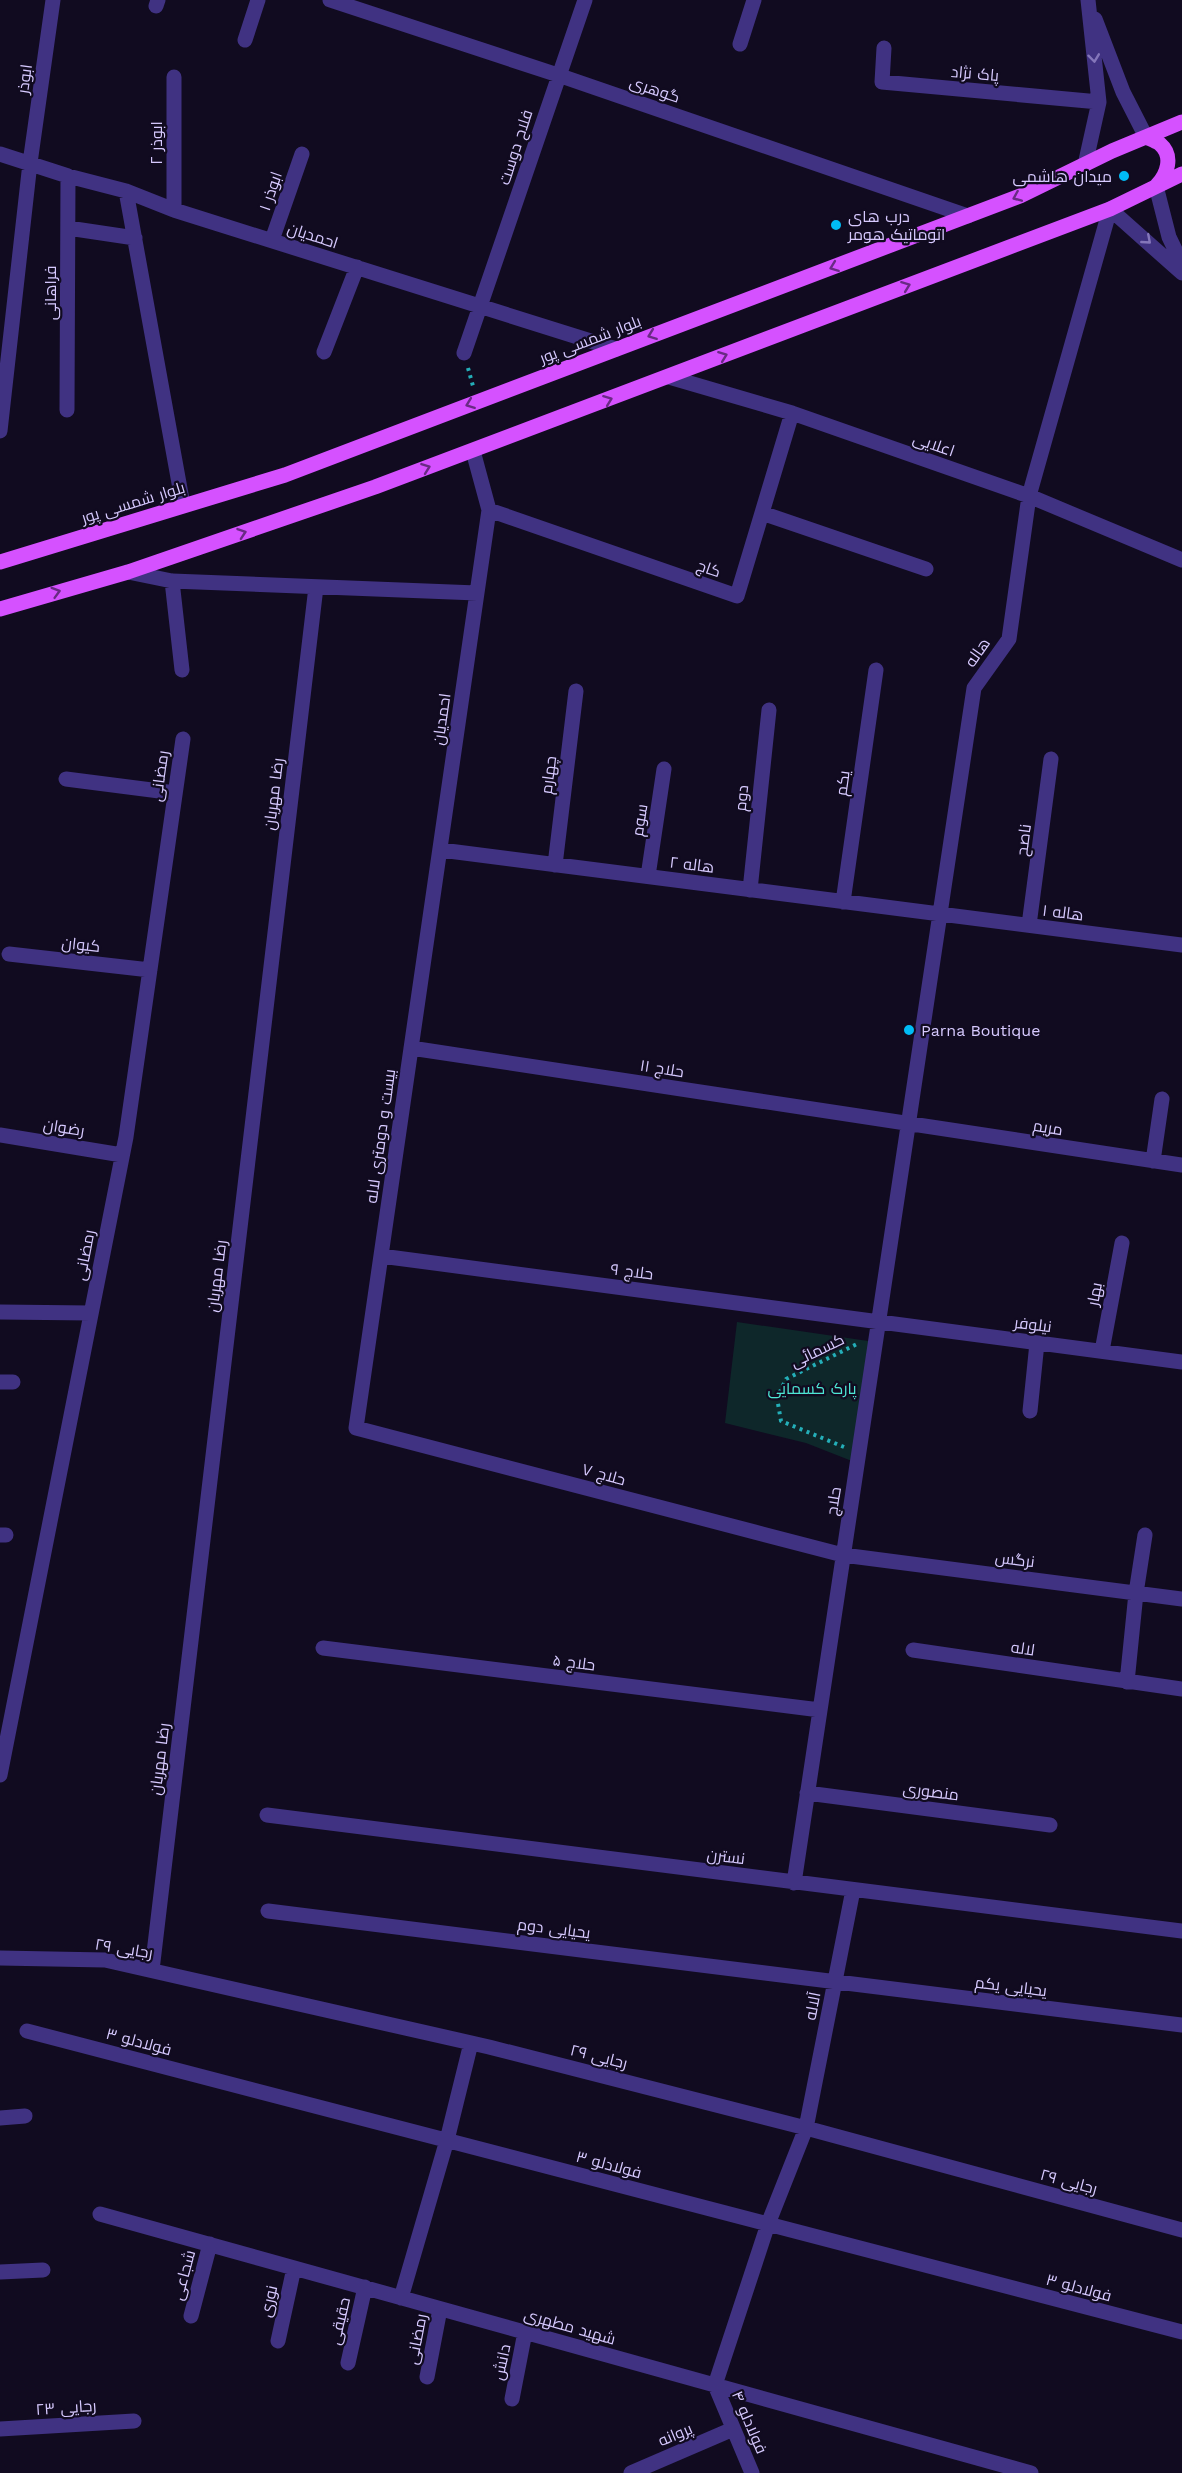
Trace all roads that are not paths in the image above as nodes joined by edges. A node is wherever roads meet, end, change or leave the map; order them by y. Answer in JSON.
{"nodes":[{"id":1,"x":53,"y":0,"type":"edge"},
{"id":2,"x":258,"y":0,"type":"edge"},
{"id":3,"x":330,"y":0,"type":"edge"},
{"id":4,"x":585,"y":0,"type":"edge"},
{"id":5,"x":754,"y":0,"type":"edge"},
{"id":6,"x":1088,"y":0,"type":"edge"},
{"id":7,"x":351,"y":3,"type":"edge"},
{"id":8,"x":245,"y":40,"type":"dead end"},
{"id":9,"x":740,"y":44,"type":"dead end"},
{"id":10,"x":884,"y":48,"type":"dead end"},
{"id":11,"x":558,"y":75,"type":"junction"},
{"id":12,"x":174,"y":77,"type":"dead end"},
{"id":13,"x":1099,"y":102,"type":"junction"},
{"id":14,"x":1182,"y":122,"type":"edge"},
{"id":15,"x":1146,"y":137,"type":"junction"},
{"id":16,"x":0,"y":154,"type":"edge"},
{"id":17,"x":302,"y":154,"type":"dead end"},
{"id":18,"x":30,"y":163,"type":"junction"},
{"id":19,"x":1085,"y":165,"type":"junction"},
{"id":20,"x":1182,"y":174,"type":"edge"},
{"id":21,"x":68,"y":176,"type":"junction"},
{"id":22,"x":1156,"y":186,"type":"junction"},
{"id":23,"x":126,"y":191,"type":"junction"},
{"id":24,"x":1110,"y":208,"type":"junction"},
{"id":25,"x":174,"y":210,"type":"junction"},
{"id":26,"x":968,"y":216,"type":"junction"},
{"id":27,"x":68,"y":228,"type":"junction"},
{"id":28,"x":135,"y":238,"type":"junction"},
{"id":29,"x":272,"y":240,"type":"junction"},
{"id":30,"x":1182,"y":264,"type":"edge"},
{"id":31,"x":357,"y":267,"type":"junction"},
{"id":32,"x":1182,"y":273,"type":"edge"},
{"id":33,"x":481,"y":306,"type":"junction"},
{"id":34,"x":616,"y":349,"type":"junction"},
{"id":35,"x":324,"y":352,"type":"dead end"},
{"id":36,"x":464,"y":354,"type":"road end"},
{"id":37,"x":669,"y":377,"type":"junction"},
{"id":38,"x":67,"y":410,"type":"dead end"},
{"id":39,"x":792,"y":413,"type":"junction"},
{"id":40,"x":0,"y":431,"type":"edge"},
{"id":41,"x":473,"y":451,"type":"junction"},
{"id":42,"x":1029,"y":496,"type":"junction"},
{"id":43,"x":183,"y":505,"type":"junction"},
{"id":44,"x":489,"y":510,"type":"junction"},
{"id":45,"x":762,"y":513,"type":"junction"},
{"id":46,"x":1182,"y":560,"type":"edge"},
{"id":47,"x":0,"y":562,"type":"edge"},
{"id":48,"x":926,"y":569,"type":"dead end"},
{"id":49,"x":128,"y":572,"type":"junction"},
{"id":50,"x":172,"y":581,"type":"junction"},
{"id":51,"x":316,"y":586,"type":"junction"},
{"id":52,"x":477,"y":593,"type":"junction"},
{"id":53,"x":0,"y":609,"type":"edge"},
{"id":54,"x":182,"y":670,"type":"dead end"},
{"id":55,"x":876,"y":670,"type":"dead end"},
{"id":56,"x":576,"y":691,"type":"dead end"},
{"id":57,"x":769,"y":711,"type":"dead end"},
{"id":58,"x":183,"y":740,"type":"dead end"},
{"id":59,"x":1051,"y":759,"type":"dead end"},
{"id":60,"x":664,"y":769,"type":"dead end"},
{"id":61,"x":66,"y":779,"type":"dead end"},
{"id":62,"x":175,"y":793,"type":"junction"},
{"id":63,"x":441,"y":850,"type":"junction"},
{"id":64,"x":555,"y":865,"type":"junction"},
{"id":65,"x":648,"y":876,"type":"junction"},
{"id":66,"x":750,"y":890,"type":"junction"},
{"id":67,"x":843,"y":902,"type":"junction"},
{"id":68,"x":939,"y":914,"type":"junction"},
{"id":69,"x":1029,"y":925,"type":"junction"},
{"id":70,"x":1182,"y":945,"type":"edge"},
{"id":71,"x":9,"y":954,"type":"dead end"},
{"id":72,"x":150,"y":970,"type":"junction"},
{"id":73,"x":411,"y":1048,"type":"junction"},
{"id":74,"x":1162,"y":1099,"type":"dead end"},
{"id":75,"x":908,"y":1124,"type":"junction"},
{"id":76,"x":0,"y":1135,"type":"edge"},
{"id":77,"x":122,"y":1155,"type":"junction"},
{"id":78,"x":1153,"y":1161,"type":"junction"},
{"id":79,"x":1182,"y":1165,"type":"edge"},
{"id":80,"x":1122,"y":1243,"type":"dead end"},
{"id":81,"x":381,"y":1256,"type":"junction"},
{"id":82,"x":0,"y":1312,"type":"edge"},
{"id":83,"x":91,"y":1312,"type":"junction"},
{"id":84,"x":878,"y":1327,"type":"junction"},
{"id":85,"x":1037,"y":1343,"type":"junction"},
{"id":86,"x":1102,"y":1351,"type":"junction"},
{"id":87,"x":1182,"y":1362,"type":"edge"},
{"id":88,"x":1030,"y":1411,"type":"dead end"},
{"id":89,"x":356,"y":1428,"type":"joint"},
{"id":90,"x":1145,"y":1535,"type":"dead end"},
{"id":91,"x":843,"y":1555,"type":"junction"},
{"id":92,"x":1136,"y":1593,"type":"junction"},
{"id":93,"x":1182,"y":1599,"type":"edge"},
{"id":94,"x":323,"y":1648,"type":"dead end"},
{"id":95,"x":913,"y":1650,"type":"dead end"},
{"id":96,"x":1127,"y":1682,"type":"junction"},
{"id":97,"x":1182,"y":1689,"type":"edge"},
{"id":98,"x":820,"y":1710,"type":"junction"},
{"id":99,"x":0,"y":1774,"type":"edge"},
{"id":100,"x":807,"y":1793,"type":"junction"},
{"id":101,"x":267,"y":1815,"type":"dead end"},
{"id":102,"x":1050,"y":1825,"type":"dead end"},
{"id":103,"x":794,"y":1883,"type":"junction"},
{"id":104,"x":853,"y":1890,"type":"junction"},
{"id":105,"x":268,"y":1911,"type":"dead end"},
{"id":106,"x":1182,"y":1931,"type":"edge"},
{"id":107,"x":0,"y":1958,"type":"edge"},
{"id":108,"x":152,"y":1970,"type":"junction"},
{"id":109,"x":835,"y":1982,"type":"junction"},
{"id":110,"x":1182,"y":2025,"type":"edge"},
{"id":111,"x":27,"y":2031,"type":"dead end"},
{"id":112,"x":471,"y":2043,"type":"junction"},
{"id":113,"x":25,"y":2116,"type":"dead end"},
{"id":114,"x":0,"y":2118,"type":"edge"},
{"id":115,"x":806,"y":2128,"type":"junction"},
{"id":116,"x":447,"y":2140,"type":"junction"},
{"id":117,"x":100,"y":2214,"type":"dead end"},
{"id":118,"x":768,"y":2224,"type":"junction"},
{"id":119,"x":1182,"y":2230,"type":"edge"},
{"id":120,"x":210,"y":2244,"type":"junction"},
{"id":121,"x":294,"y":2268,"type":"junction"},
{"id":122,"x":43,"y":2270,"type":"dead end"},
{"id":123,"x":0,"y":2272,"type":"edge"},
{"id":124,"x":365,"y":2288,"type":"junction"},
{"id":125,"x":401,"y":2298,"type":"junction"},
{"id":126,"x":440,"y":2308,"type":"junction"},
{"id":127,"x":191,"y":2316,"type":"dead end"},
{"id":128,"x":525,"y":2332,"type":"junction"},
{"id":129,"x":1182,"y":2332,"type":"edge"},
{"id":130,"x":278,"y":2341,"type":"dead end"},
{"id":131,"x":348,"y":2363,"type":"dead end"},
{"id":132,"x":427,"y":2377,"type":"dead end"},
{"id":133,"x":715,"y":2385,"type":"junction"},
{"id":134,"x":512,"y":2399,"type":"dead end"},
{"id":135,"x":134,"y":2421,"type":"dead end"},
{"id":136,"x":0,"y":2429,"type":"edge"},
{"id":137,"x":733,"y":2429,"type":"junction"},
{"id":138,"x":631,"y":2473,"type":"edge"},
{"id":139,"x":752,"y":2473,"type":"edge"},
{"id":140,"x":1030,"y":2473,"type":"edge"}],
"edges":[{"from":1,"to":18,"type":"street","name":"ابوذر"},
{"from":2,"to":8,"type":"street"},
{"from":3,"to":7,"type":"street","name":"گوهری"},
{"from":4,"to":11,"type":"street","name":"فلاح دوست"},
{"from":5,"to":9,"type":"street"},
{"from":6,"to":13,"type":"street","one_way":true},
{"from":6,"to":15,"type":"street"},
{"from":7,"to":11,"type":"street","name":"گوهری"},
{"from":10,"to":13,"type":"street","name":"پاک نژاد"},
{"from":11,"to":26,"type":"street","name":"گوهری"},
{"from":11,"to":33,"type":"street","name":"فلاح دوست"},
{"from":12,"to":25,"type":"street","name":"ابوذر ۲"},
{"from":13,"to":19,"type":"street"},
{"from":14,"to":15,"type":"main road","name":"بلوار شمسی پور"},
{"from":15,"to":19,"type":"main road","name":"بلوار شمسی پور"},
{"from":15,"to":22,"type":"main road"},
{"from":16,"to":18,"type":"street","name":"احمدیان"},
{"from":17,"to":29,"type":"street","name":"ابوذر ۱"},
{"from":18,"to":21,"type":"street","name":"احمدیان"},
{"from":18,"to":40,"type":"street","name":"ابوذر"},
{"from":19,"to":26,"type":"main road","name":"بلوار شمسی پور","one_way":true},
{"from":20,"to":22,"type":"main road"},
{"from":21,"to":23,"type":"street","name":"احمدیان"},
{"from":21,"to":27,"type":"street","name":"فراهانی"},
{"from":22,"to":24,"type":"main road"},
{"from":22,"to":30,"type":"street"},
{"from":23,"to":25,"type":"street","name":"احمدیان"},
{"from":23,"to":28,"type":"street"},
{"from":24,"to":32,"type":"street","one_way":true},
{"from":37,"to":24,"type":"main road","one_way":true},
{"from":24,"to":42,"type":"street","name":"هاله"},
{"from":25,"to":29,"type":"street","name":"احمدیان"},
{"from":26,"to":34,"type":"main road","name":"بلوار شمسی پور","one_way":true},
{"from":27,"to":28,"type":"street"},
{"from":27,"to":38,"type":"street","name":"فراهانی"},
{"from":28,"to":43,"type":"street"},
{"from":29,"to":31,"type":"street","name":"احمدیان"},
{"from":31,"to":33,"type":"street","name":"احمدیان"},
{"from":31,"to":35,"type":"street"},
{"from":33,"to":34,"type":"street","name":"احمدیان"},
{"from":33,"to":36,"type":"street","name":"فلاح دوست"},
{"from":34,"to":43,"type":"main road","name":"بلوار شمسی پور","one_way":true},
{"from":37,"to":39,"type":"street","name":"اعلایی"},
{"from":41,"to":37,"type":"main road","one_way":true},
{"from":39,"to":42,"type":"street","name":"اعلایی"},
{"from":39,"to":45,"type":"street","name":"کاج"},
{"from":41,"to":44,"type":"street","name":"احمدیان"},
{"from":49,"to":41,"type":"main road","one_way":true},
{"from":42,"to":46,"type":"street","name":"اعلایی"},
{"from":42,"to":68,"type":"street","name":"هاله"},
{"from":43,"to":47,"type":"main road","name":"بلوار شمسی پور"},
{"from":44,"to":45,"type":"street","name":"کاج"},
{"from":44,"to":52,"type":"street","name":"احمدیان"},
{"from":45,"to":48,"type":"street"},
{"from":49,"to":50,"type":"street"},
{"from":53,"to":49,"type":"main road","one_way":true},
{"from":50,"to":51,"type":"street"},
{"from":50,"to":54,"type":"street"},
{"from":51,"to":52,"type":"street"},
{"from":51,"to":108,"type":"street","name":"رضا مهربان"},
{"from":52,"to":63,"type":"street","name":"احمدیان"},
{"from":55,"to":67,"type":"street","name":"یکم"},
{"from":56,"to":64,"type":"street","name":"چهارم"},
{"from":57,"to":66,"type":"street","name":"دوم"},
{"from":58,"to":62,"type":"street","name":"رمضانی"},
{"from":59,"to":69,"type":"street","name":"ناصح"},
{"from":60,"to":65,"type":"street","name":"سوم"},
{"from":61,"to":62,"type":"street"},
{"from":62,"to":72,"type":"street","name":"رمضانی"},
{"from":63,"to":64,"type":"street","name":"هاله ۲"},
{"from":63,"to":73,"type":"street","name":"بیست و دومتری لاله"},
{"from":64,"to":65,"type":"street","name":"هاله ۲"},
{"from":65,"to":66,"type":"street","name":"هاله ۲"},
{"from":66,"to":67,"type":"street","name":"هاله ۲"},
{"from":67,"to":68,"type":"street","name":"هاله ۲"},
{"from":68,"to":69,"type":"street","name":"هاله ۱"},
{"from":68,"to":75,"type":"street","name":"هاله"},
{"from":69,"to":70,"type":"street","name":"هاله ۱"},
{"from":71,"to":72,"type":"street","name":"کیوان"},
{"from":72,"to":77,"type":"street","name":"رمضانی"},
{"from":73,"to":75,"type":"street","name":"حلاج ۱۱"},
{"from":73,"to":81,"type":"street","name":"بیست و دومتری لاله"},
{"from":74,"to":78,"type":"street"},
{"from":75,"to":78,"type":"street","name":"مریم"},
{"from":75,"to":84,"type":"street","name":"حلاج"},
{"from":76,"to":77,"type":"street","name":"رضوان"},
{"from":77,"to":83,"type":"street","name":"رمضانی"},
{"from":78,"to":79,"type":"street","name":"مریم"},
{"from":80,"to":86,"type":"street","name":"بهار"},
{"from":81,"to":84,"type":"street","name":"حلاج ۹"},
{"from":81,"to":89,"type":"street","name":"بیست و دومتری لاله"},
{"from":82,"to":83,"type":"street"},
{"from":83,"to":99,"type":"street","name":"رمضانی"},
{"from":84,"to":85,"type":"street","name":"نیلوفر"},
{"from":84,"to":91,"type":"street","name":"حلاج"},
{"from":85,"to":86,"type":"street","name":"نیلوفر"},
{"from":85,"to":88,"type":"street"},
{"from":86,"to":87,"type":"street","name":"نیلوفر"},
{"from":89,"to":91,"type":"street","name":"حلاج ۷"},
{"from":90,"to":92,"type":"street"},
{"from":91,"to":92,"type":"street","name":"نرگس"},
{"from":91,"to":98,"type":"street","name":"حلاج"},
{"from":92,"to":93,"type":"street","name":"نرگس"},
{"from":92,"to":96,"type":"street"},
{"from":94,"to":98,"type":"street","name":"حلاج ۵"},
{"from":95,"to":96,"type":"street","name":"لاله"},
{"from":96,"to":97,"type":"street","name":"لاله"},
{"from":98,"to":100,"type":"street","name":"حلاج"},
{"from":100,"to":102,"type":"street","name":"منصوری"},
{"from":100,"to":103,"type":"street","name":"حلاج"},
{"from":101,"to":103,"type":"street","name":"نسترن"},
{"from":103,"to":104,"type":"street","name":"نسترن"},
{"from":104,"to":106,"type":"street","name":"نسترن"},
{"from":104,"to":109,"type":"street","name":"آلاله"},
{"from":105,"to":109,"type":"street","name":"یحیایی دوم"},
{"from":107,"to":108,"type":"street","name":"رجایی ۲۹"},
{"from":108,"to":112,"type":"street","name":"رجایی ۲۹"},
{"from":109,"to":110,"type":"street","name":"یحیایی یکم"},
{"from":109,"to":115,"type":"street","name":"آلاله"},
{"from":111,"to":116,"type":"street","name":"فولادلو ۳"},
{"from":112,"to":115,"type":"street","name":"رجایی ۲۹"},
{"from":112,"to":116,"type":"street"},
{"from":113,"to":114,"type":"street"},
{"from":115,"to":118,"type":"street","name":"آلاله"},
{"from":115,"to":119,"type":"street","name":"رجایی ۲۹"},
{"from":116,"to":118,"type":"street","name":"فولادلو ۳"},
{"from":116,"to":125,"type":"street"},
{"from":117,"to":120,"type":"street","name":"شهید مطهری"},
{"from":118,"to":129,"type":"street","name":"فولادلو ۳"},
{"from":118,"to":133,"type":"street","name":"آلاله"},
{"from":120,"to":121,"type":"street","name":"شهید مطهری"},
{"from":120,"to":127,"type":"street","name":"شجاعی"},
{"from":121,"to":124,"type":"street","name":"شهید مطهری"},
{"from":121,"to":130,"type":"street","name":"نوری"},
{"from":122,"to":123,"type":"street"},
{"from":124,"to":125,"type":"street","name":"شهید مطهری"},
{"from":124,"to":131,"type":"street","name":"حقیقی"},
{"from":125,"to":126,"type":"street","name":"شهید مطهری"},
{"from":126,"to":128,"type":"street","name":"شهید مطهری"},
{"from":126,"to":132,"type":"street","name":"رمضانی"},
{"from":128,"to":133,"type":"street","name":"شهید مطهری"},
{"from":128,"to":134,"type":"street","name":"دانش"},
{"from":133,"to":137,"type":"street","name":"فولادلو ۴"},
{"from":133,"to":140,"type":"street","name":"شهید مطهری"},
{"from":135,"to":136,"type":"street","name":"رجایی ۲۳"},
{"from":137,"to":138,"type":"street","name":"پروانه"},
{"from":137,"to":139,"type":"street","name":"فولادلو ۴"}]}
